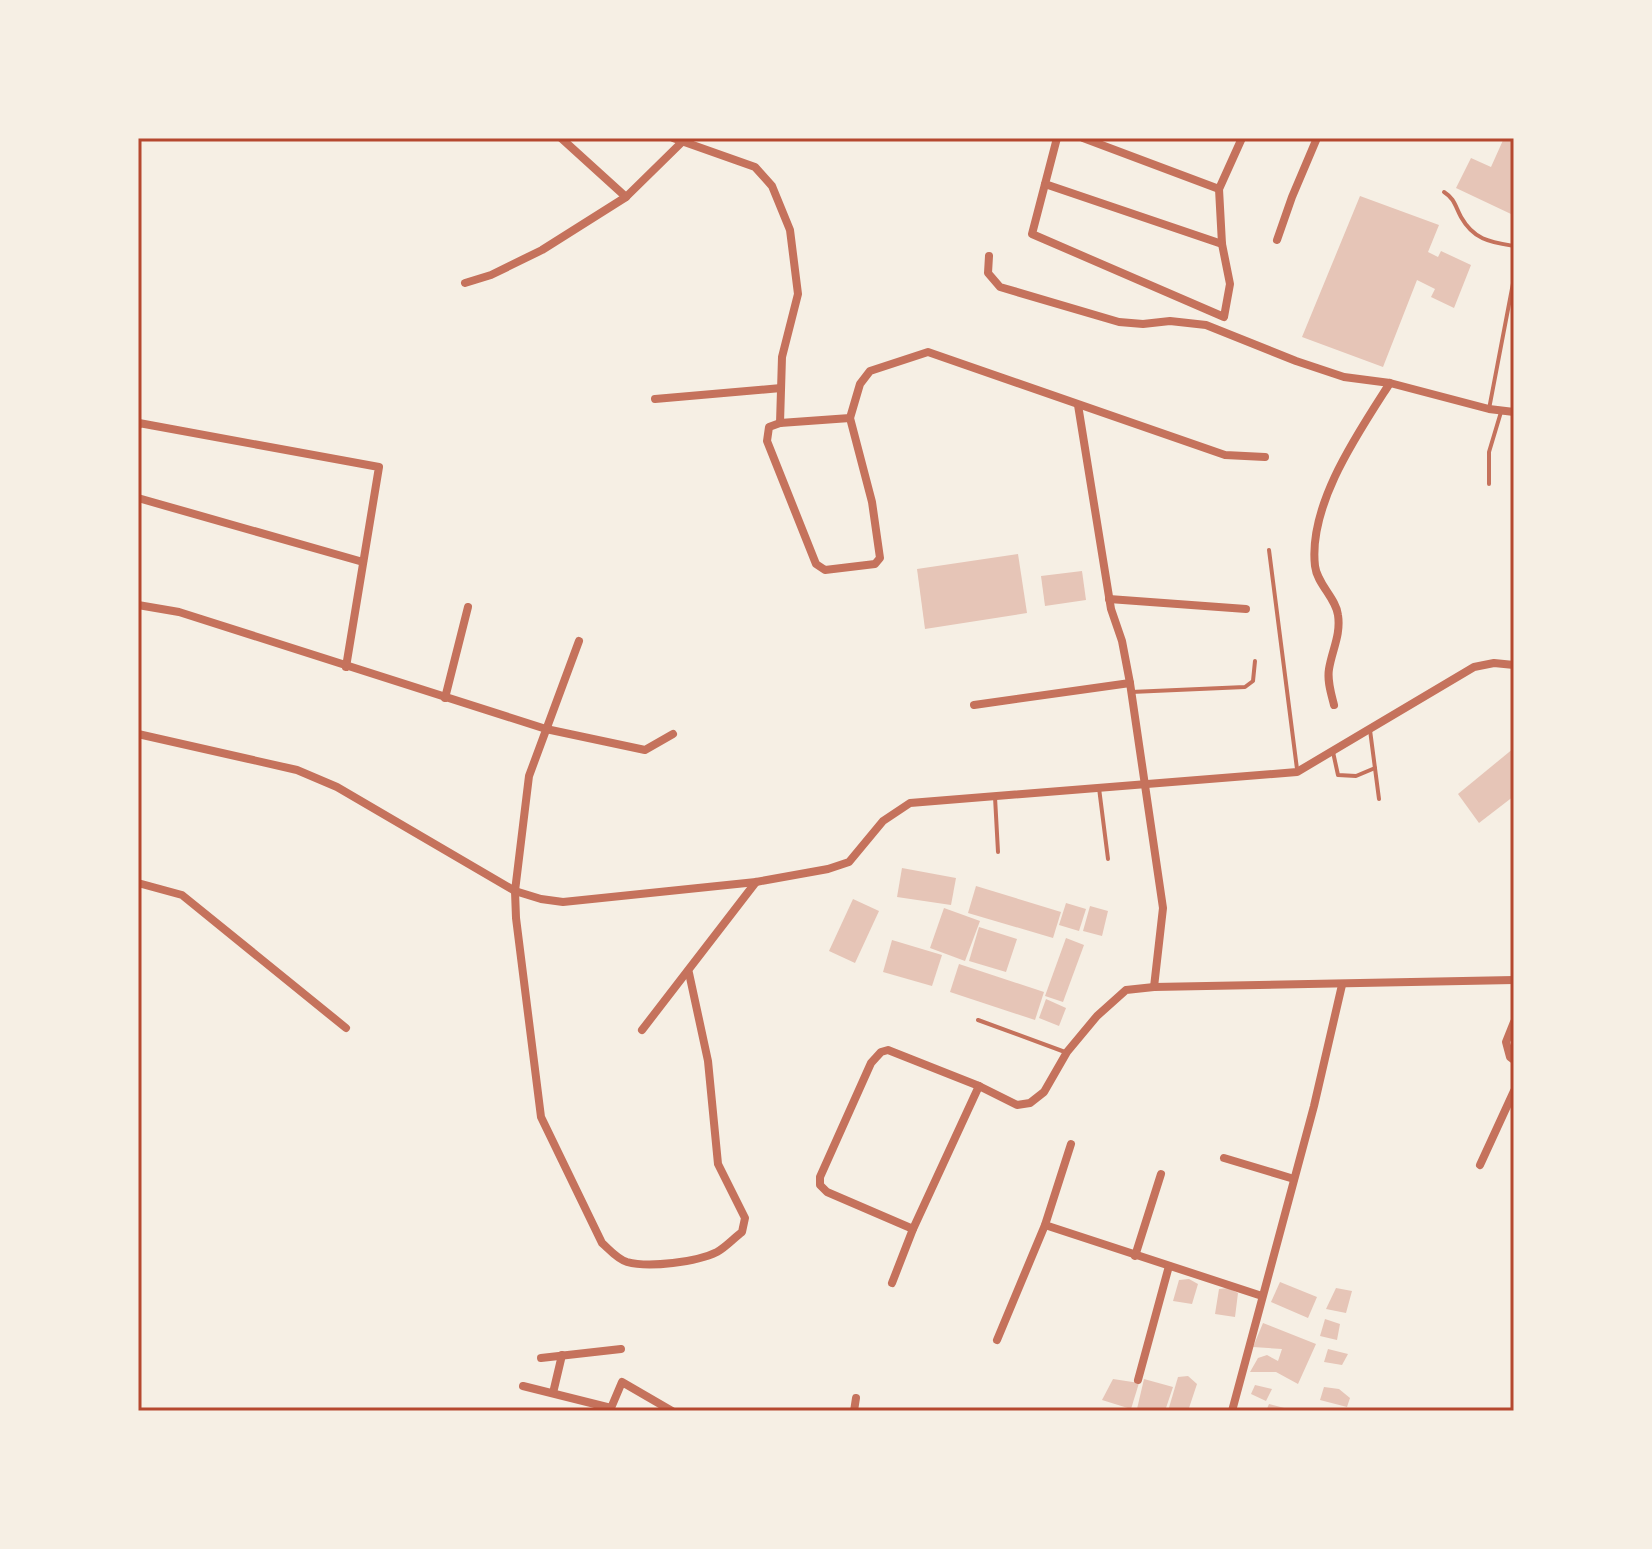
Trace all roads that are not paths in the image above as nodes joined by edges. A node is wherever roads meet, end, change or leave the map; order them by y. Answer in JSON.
{"nodes":[{"id":1,"x":561,"y":138,"type":"edge"},
{"id":2,"x":1057,"y":138,"type":"edge"},
{"id":3,"x":1083,"y":138,"type":"edge"},
{"id":4,"x":1317,"y":138,"type":"edge"},
{"id":5,"x":1240,"y":139,"type":"edge"},
{"id":6,"x":677,"y":140,"type":"edge"},
{"id":7,"x":1045,"y":184,"type":"junction"},
{"id":8,"x":1219,"y":189,"type":"junction"},
{"id":9,"x":1444,"y":192,"type":"dead end"},
{"id":10,"x":626,"y":197,"type":"junction"},
{"id":11,"x":1277,"y":240,"type":"dead end"},
{"id":12,"x":1222,"y":244,"type":"junction"},
{"id":13,"x":1514,"y":246,"type":"edge"},
{"id":14,"x":989,"y":256,"type":"dead end"},
{"id":15,"x":1514,"y":278,"type":"edge"},
{"id":16,"x":465,"y":283,"type":"dead end"},
{"id":17,"x":1390,"y":383,"type":"junction"},
{"id":18,"x":781,"y":388,"type":"junction"},
{"id":19,"x":655,"y":399,"type":"dead end"},
{"id":20,"x":1078,"y":405,"type":"junction"},
{"id":21,"x":1489,"y":409,"type":"junction"},
{"id":22,"x":1502,"y":410,"type":"junction"},
{"id":23,"x":1514,"y":412,"type":"edge"},
{"id":24,"x":850,"y":418,"type":"junction"},
{"id":25,"x":780,"y":423,"type":"junction"},
{"id":26,"x":138,"y":425,"type":"edge"},
{"id":27,"x":1265,"y":457,"type":"dead end"},
{"id":28,"x":1489,"y":484,"type":"dead end"},
{"id":29,"x":138,"y":498,"type":"edge"},
{"id":30,"x":1269,"y":550,"type":"dead end"},
{"id":31,"x":363,"y":562,"type":"junction"},
{"id":32,"x":1109,"y":599,"type":"junction"},
{"id":33,"x":138,"y":605,"type":"edge"},
{"id":34,"x":468,"y":607,"type":"dead end"},
{"id":35,"x":1246,"y":609,"type":"dead end"},
{"id":36,"x":579,"y":641,"type":"dead end"},
{"id":37,"x":1255,"y":661,"type":"dead end"},
{"id":38,"x":1514,"y":665,"type":"edge"},
{"id":39,"x":346,"y":667,"type":"junction"},
{"id":40,"x":1130,"y":688,"type":"junction"},
{"id":41,"x":445,"y":698,"type":"junction"},
{"id":42,"x":974,"y":705,"type":"dead end"},
{"id":43,"x":1334,"y":705,"type":"dead end"},
{"id":44,"x":546,"y":729,"type":"junction"},
{"id":45,"x":1370,"y":729,"type":"junction"},
{"id":46,"x":138,"y":734,"type":"edge"},
{"id":47,"x":673,"y":734,"type":"dead end"},
{"id":48,"x":1333,"y":752,"type":"junction"},
{"id":49,"x":1375,"y":768,"type":"junction"},
{"id":50,"x":1297,"y":772,"type":"junction"},
{"id":51,"x":1143,"y":784,"type":"junction"},
{"id":52,"x":1099,"y":788,"type":"junction"},
{"id":53,"x":995,"y":797,"type":"junction"},
{"id":54,"x":1379,"y":799,"type":"dead end"},
{"id":55,"x":998,"y":852,"type":"dead end"},
{"id":56,"x":1108,"y":859,"type":"dead end"},
{"id":57,"x":756,"y":882,"type":"junction"},
{"id":58,"x":138,"y":883,"type":"edge"},
{"id":59,"x":515,"y":891,"type":"junction"},
{"id":60,"x":689,"y":973,"type":"junction"},
{"id":61,"x":1514,"y":980,"type":"edge"},
{"id":62,"x":1342,"y":985,"type":"junction"},
{"id":63,"x":1154,"y":987,"type":"junction"},
{"id":64,"x":978,"y":1020,"type":"dead end"},
{"id":65,"x":1514,"y":1022,"type":"edge"},
{"id":66,"x":346,"y":1028,"type":"dead end"},
{"id":67,"x":642,"y":1030,"type":"dead end"},
{"id":68,"x":1067,"y":1052,"type":"junction"},
{"id":69,"x":1514,"y":1060,"type":"edge"},
{"id":70,"x":979,"y":1086,"type":"junction"},
{"id":71,"x":1514,"y":1091,"type":"edge"},
{"id":72,"x":1071,"y":1144,"type":"dead end"},
{"id":73,"x":1224,"y":1158,"type":"dead end"},
{"id":74,"x":1480,"y":1165,"type":"dead end"},
{"id":75,"x":1161,"y":1174,"type":"dead end"},
{"id":76,"x":1294,"y":1179,"type":"junction"},
{"id":77,"x":1045,"y":1225,"type":"junction"},
{"id":78,"x":913,"y":1229,"type":"junction"},
{"id":79,"x":1135,"y":1256,"type":"junction"},
{"id":80,"x":1169,"y":1266,"type":"junction"},
{"id":81,"x":892,"y":1283,"type":"dead end"},
{"id":82,"x":1262,"y":1296,"type":"junction"},
{"id":83,"x":997,"y":1340,"type":"dead end"},
{"id":84,"x":621,"y":1349,"type":"dead end"},
{"id":85,"x":562,"y":1355,"type":"junction"},
{"id":86,"x":541,"y":1358,"type":"dead end"},
{"id":87,"x":1138,"y":1380,"type":"dead end"},
{"id":88,"x":523,"y":1386,"type":"dead end"},
{"id":89,"x":553,"y":1393,"type":"junction"},
{"id":90,"x":856,"y":1398,"type":"dead end"},
{"id":91,"x":672,"y":1411,"type":"edge"},
{"id":92,"x":854,"y":1411,"type":"edge"},
{"id":93,"x":1232,"y":1411,"type":"edge"}],
"edges":[{"from":1,"to":10,"type":"street"},
{"from":2,"to":7,"type":"street"},
{"from":3,"to":8,"type":"street"},
{"from":4,"to":11,"type":"street"},
{"from":5,"to":8,"type":"street"},
{"from":6,"to":10,"type":"street"},
{"from":6,"to":18,"type":"street"},
{"from":7,"to":12,"type":"street"},
{"from":7,"to":12,"type":"street"},
{"from":8,"to":12,"type":"street"},
{"from":9,"to":13,"type":"lane"},
{"from":10,"to":16,"type":"street"},
{"from":14,"to":17,"type":"street"},
{"from":15,"to":21,"type":"lane"},
{"from":17,"to":21,"type":"street"},
{"from":17,"to":43,"type":"street"},
{"from":18,"to":19,"type":"street"},
{"from":18,"to":25,"type":"street"},
{"from":20,"to":24,"type":"street"},
{"from":20,"to":27,"type":"street"},
{"from":20,"to":32,"type":"street"},
{"from":21,"to":22,"type":"street"},
{"from":22,"to":23,"type":"street"},
{"from":22,"to":28,"type":"lane"},
{"from":24,"to":25,"type":"street"},
{"from":24,"to":25,"type":"street"},
{"from":26,"to":31,"type":"street"},
{"from":29,"to":31,"type":"street"},
{"from":30,"to":50,"type":"lane"},
{"from":31,"to":39,"type":"street"},
{"from":32,"to":35,"type":"street"},
{"from":32,"to":40,"type":"street"},
{"from":33,"to":39,"type":"street"},
{"from":34,"to":41,"type":"street"},
{"from":36,"to":44,"type":"street"},
{"from":37,"to":40,"type":"lane"},
{"from":38,"to":45,"type":"street"},
{"from":39,"to":41,"type":"street"},
{"from":40,"to":42,"type":"street"},
{"from":40,"to":51,"type":"street"},
{"from":41,"to":44,"type":"street"},
{"from":44,"to":47,"type":"street"},
{"from":44,"to":59,"type":"street"},
{"from":45,"to":48,"type":"street"},
{"from":45,"to":49,"type":"lane"},
{"from":46,"to":59,"type":"street"},
{"from":48,"to":49,"type":"lane"},
{"from":48,"to":50,"type":"street"},
{"from":49,"to":54,"type":"lane"},
{"from":50,"to":51,"type":"street"},
{"from":51,"to":52,"type":"street"},
{"from":51,"to":63,"type":"street"},
{"from":52,"to":53,"type":"street"},
{"from":52,"to":56,"type":"lane"},
{"from":53,"to":55,"type":"lane"},
{"from":53,"to":57,"type":"street"},
{"from":57,"to":59,"type":"street"},
{"from":57,"to":60,"type":"street"},
{"from":58,"to":66,"type":"street"},
{"from":59,"to":60,"type":"street"},
{"from":60,"to":67,"type":"street"},
{"from":61,"to":62,"type":"street"},
{"from":62,"to":63,"type":"street"},
{"from":62,"to":76,"type":"street"},
{"from":63,"to":68,"type":"street"},
{"from":64,"to":68,"type":"lane"},
{"from":65,"to":69,"type":"street"},
{"from":68,"to":70,"type":"street"},
{"from":70,"to":78,"type":"street"},
{"from":70,"to":78,"type":"street"},
{"from":71,"to":74,"type":"street"},
{"from":72,"to":77,"type":"street"},
{"from":73,"to":76,"type":"street"},
{"from":75,"to":79,"type":"street"},
{"from":76,"to":82,"type":"street"},
{"from":77,"to":79,"type":"street"},
{"from":77,"to":83,"type":"street"},
{"from":78,"to":81,"type":"street"},
{"from":79,"to":80,"type":"street"},
{"from":80,"to":82,"type":"street"},
{"from":80,"to":87,"type":"street"},
{"from":82,"to":93,"type":"street"},
{"from":84,"to":85,"type":"street"},
{"from":85,"to":86,"type":"street"},
{"from":85,"to":89,"type":"street"},
{"from":88,"to":89,"type":"street"},
{"from":89,"to":91,"type":"street"},
{"from":90,"to":92,"type":"street"}]}
